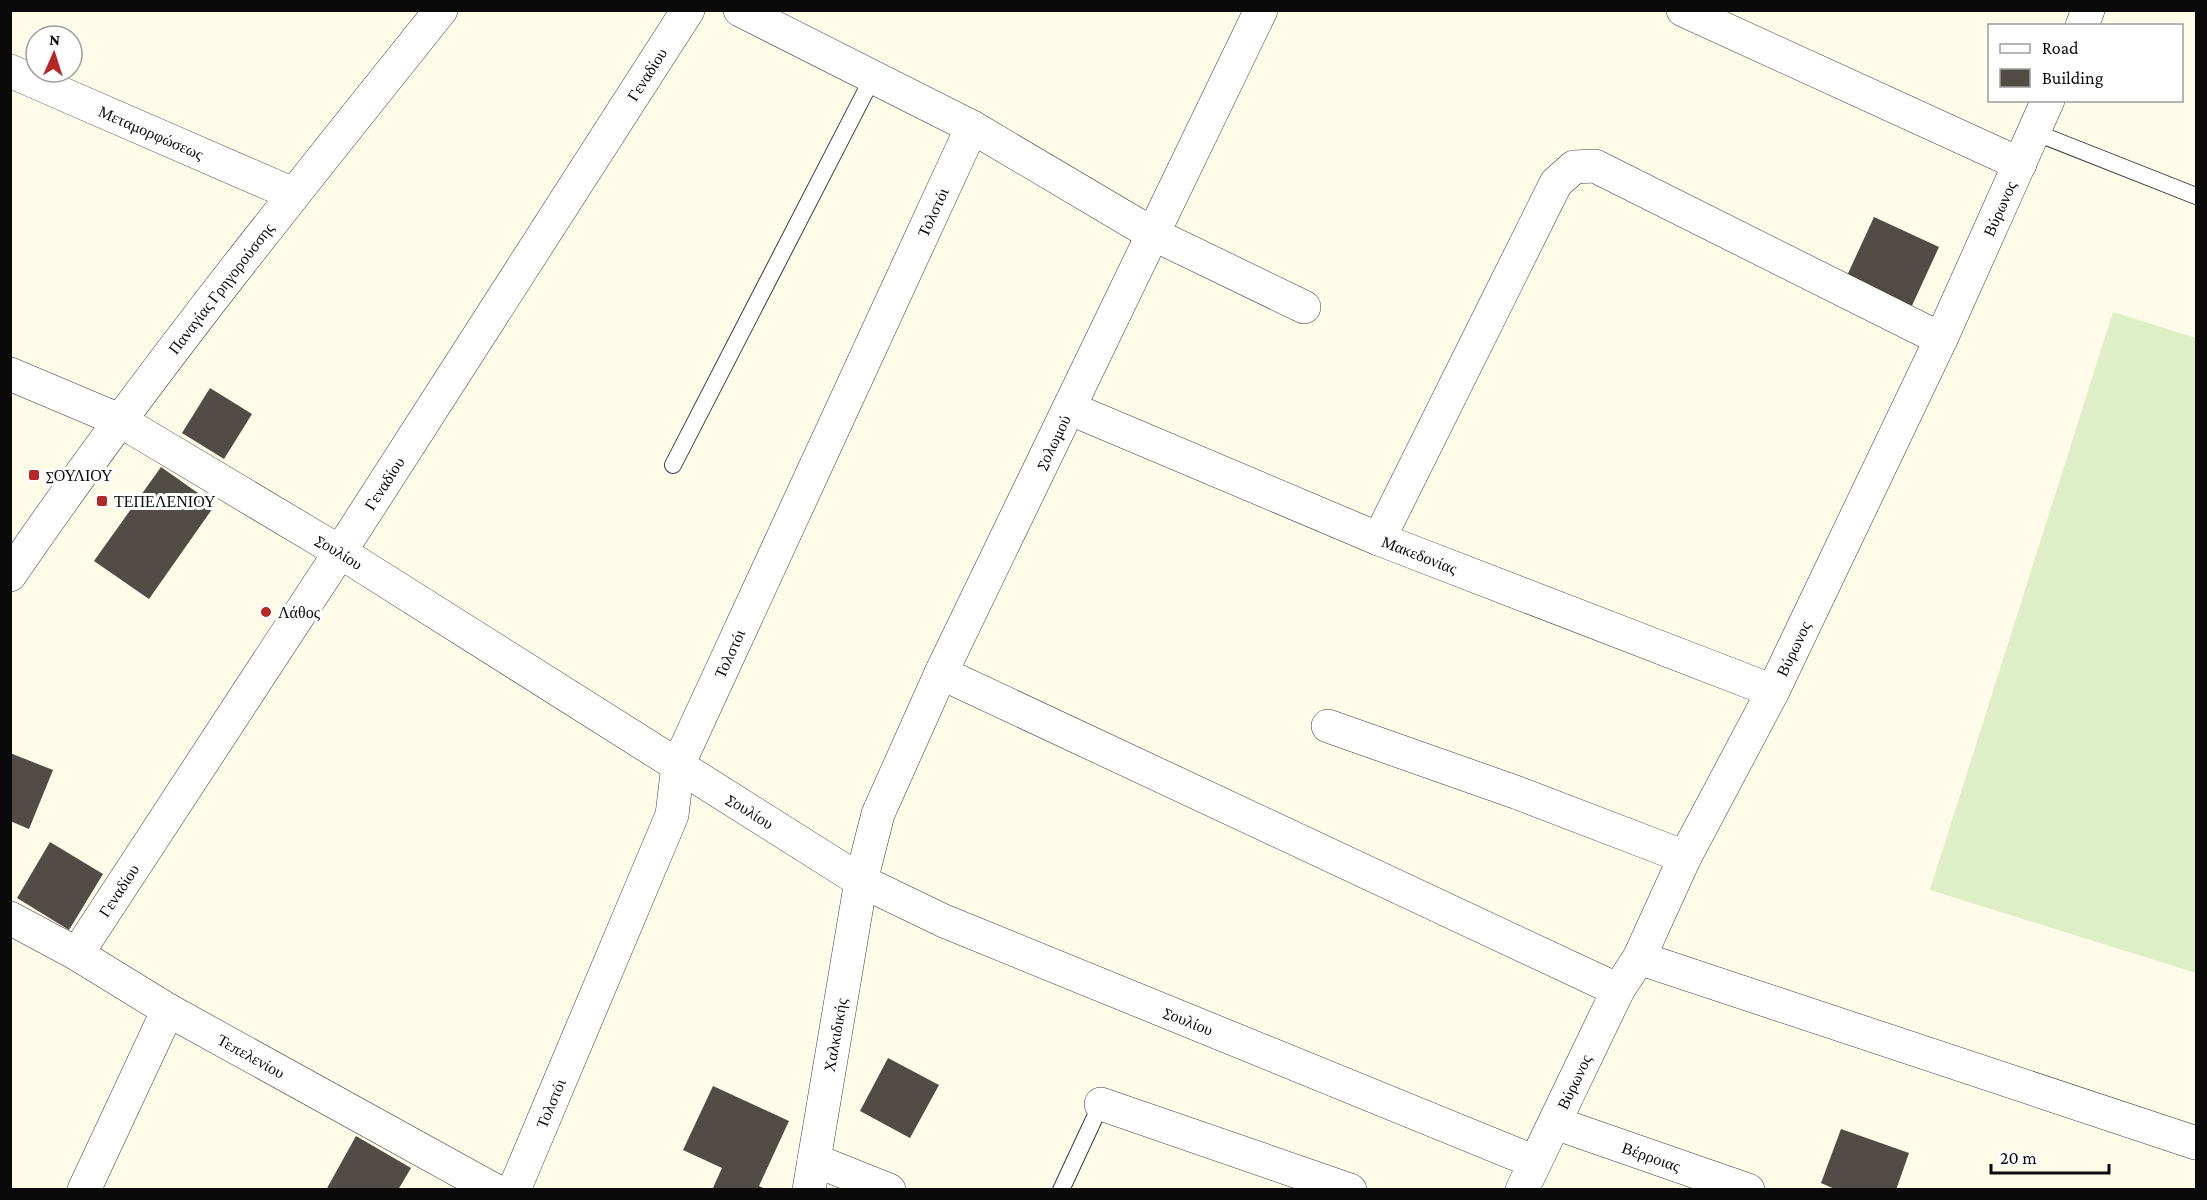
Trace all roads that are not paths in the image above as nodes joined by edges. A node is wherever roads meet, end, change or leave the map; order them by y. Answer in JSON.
{"nodes":[{"id":1,"x":441,"y":10,"type":"edge"},
{"id":2,"x":688,"y":10,"type":"edge"},
{"id":3,"x":740,"y":10,"type":"edge"},
{"id":4,"x":1260,"y":10,"type":"edge"},
{"id":5,"x":1683,"y":10,"type":"edge"},
{"id":6,"x":10,"y":71,"type":"edge"},
{"id":7,"x":873,"y":77,"type":"junction"},
{"id":8,"x":2047,"y":102,"type":"edge"},
{"id":9,"x":972,"y":127,"type":"junction"},
{"id":10,"x":2034,"y":132,"type":"junction"},
{"id":11,"x":2020,"y":164,"type":"junction"},
{"id":12,"x":293,"y":194,"type":"junction"},
{"id":13,"x":2196,"y":196,"type":"edge"},
{"id":14,"x":1151,"y":233,"type":"junction"},
{"id":15,"x":1304,"y":307,"type":"dead end"},
{"id":16,"x":1941,"y":339,"type":"junction"},
{"id":17,"x":10,"y":374,"type":"edge"},
{"id":18,"x":1069,"y":408,"type":"junction"},
{"id":19,"x":119,"y":420,"type":"junction"},
{"id":20,"x":673,"y":465,"type":"dead end"},
{"id":21,"x":1379,"y":539,"type":"junction"},
{"id":22,"x":340,"y":552,"type":"junction"},
{"id":23,"x":10,"y":575,"type":"edge"},
{"id":24,"x":941,"y":673,"type":"junction"},
{"id":25,"x":1773,"y":691,"type":"junction"},
{"id":26,"x":1328,"y":726,"type":"dead end"},
{"id":27,"x":678,"y":765,"type":"junction"},
{"id":28,"x":1685,"y":857,"type":"junction"},
{"id":29,"x":861,"y":881,"type":"junction"},
{"id":30,"x":10,"y":918,"type":"edge"},
{"id":31,"x":77,"y":954,"type":"junction"},
{"id":32,"x":1639,"y":958,"type":"junction"},
{"id":33,"x":1618,"y":990,"type":"junction"},
{"id":34,"x":168,"y":1011,"type":"junction"},
{"id":35,"x":1101,"y":1104,"type":"joint"},
{"id":36,"x":1555,"y":1123,"type":"junction"},
{"id":37,"x":2196,"y":1143,"type":"edge"},
{"id":38,"x":811,"y":1175,"type":"edge"},
{"id":39,"x":1528,"y":1176,"type":"edge"},
{"id":40,"x":84,"y":1190,"type":"edge"},
{"id":41,"x":494,"y":1190,"type":"edge"},
{"id":42,"x":514,"y":1190,"type":"edge"},
{"id":43,"x":889,"y":1190,"type":"edge"},
{"id":44,"x":1061,"y":1190,"type":"edge"},
{"id":45,"x":1350,"y":1190,"type":"edge"},
{"id":46,"x":1748,"y":1190,"type":"edge"}],
"edges":[{"from":1,"to":12,"type":"street","name":"Παναγίας Γρηγορούσσης"},
{"from":2,"to":22,"type":"street","name":"Γεναδίου"},
{"from":3,"to":7,"type":"street"},
{"from":4,"to":14,"type":"street","name":"Σολωμού"},
{"from":5,"to":11,"type":"street"},
{"from":6,"to":12,"type":"street","name":"Μεταμορφώσεως"},
{"from":7,"to":9,"type":"street"},
{"from":7,"to":20,"type":"lane"},
{"from":8,"to":10,"type":"street","name":"Βύρωνος"},
{"from":9,"to":14,"type":"street"},
{"from":9,"to":27,"type":"street","name":"Τολστόι"},
{"from":10,"to":11,"type":"street","name":"Βύρωνος"},
{"from":10,"to":13,"type":"lane"},
{"from":11,"to":16,"type":"street","name":"Βύρωνος"},
{"from":12,"to":19,"type":"street","name":"Παναγίας Γρηγορούσσης"},
{"from":14,"to":15,"type":"street"},
{"from":14,"to":18,"type":"street","name":"Σολωμού"},
{"from":16,"to":21,"type":"street"},
{"from":16,"to":25,"type":"street","name":"Βύρωνος"},
{"from":17,"to":19,"type":"street","name":"Σουλίου"},
{"from":18,"to":21,"type":"street","name":"Μακεδονίας"},
{"from":18,"to":24,"type":"street","name":"Σολωμού"},
{"from":19,"to":22,"type":"street","name":"Σουλίου"},
{"from":19,"to":23,"type":"street","name":"Παναγίας Γρηγορούσσης"},
{"from":21,"to":25,"type":"street","name":"Μακεδονίας"},
{"from":22,"to":27,"type":"street","name":"Σουλίου"},
{"from":22,"to":31,"type":"street","name":"Γεναδίου"},
{"from":24,"to":29,"type":"street","name":"Σολωμού"},
{"from":24,"to":33,"type":"street"},
{"from":25,"to":28,"type":"street","name":"Βύρωνος"},
{"from":26,"to":28,"type":"street"},
{"from":27,"to":29,"type":"street","name":"Σουλίου"},
{"from":27,"to":42,"type":"street","name":"Τολστόι"},
{"from":28,"to":32,"type":"street","name":"Βύρωνος"},
{"from":29,"to":38,"type":"street","name":"Χαλκιδικής"},
{"from":29,"to":39,"type":"street","name":"Σουλίου"},
{"from":30,"to":31,"type":"street","name":"Τεπελενίου"},
{"from":31,"to":34,"type":"street","name":"Τεπελενίου"},
{"from":32,"to":33,"type":"street","name":"Βύρωνος"},
{"from":32,"to":37,"type":"street"},
{"from":33,"to":36,"type":"street","name":"Βύρωνος"},
{"from":34,"to":40,"type":"street"},
{"from":34,"to":41,"type":"street","name":"Τεπελενίου"},
{"from":35,"to":44,"type":"lane"},
{"from":35,"to":45,"type":"street"},
{"from":36,"to":39,"type":"street","name":"Βύρωνος"},
{"from":36,"to":46,"type":"street","name":"Βέρροιας"},
{"from":38,"to":43,"type":"street"}]}
